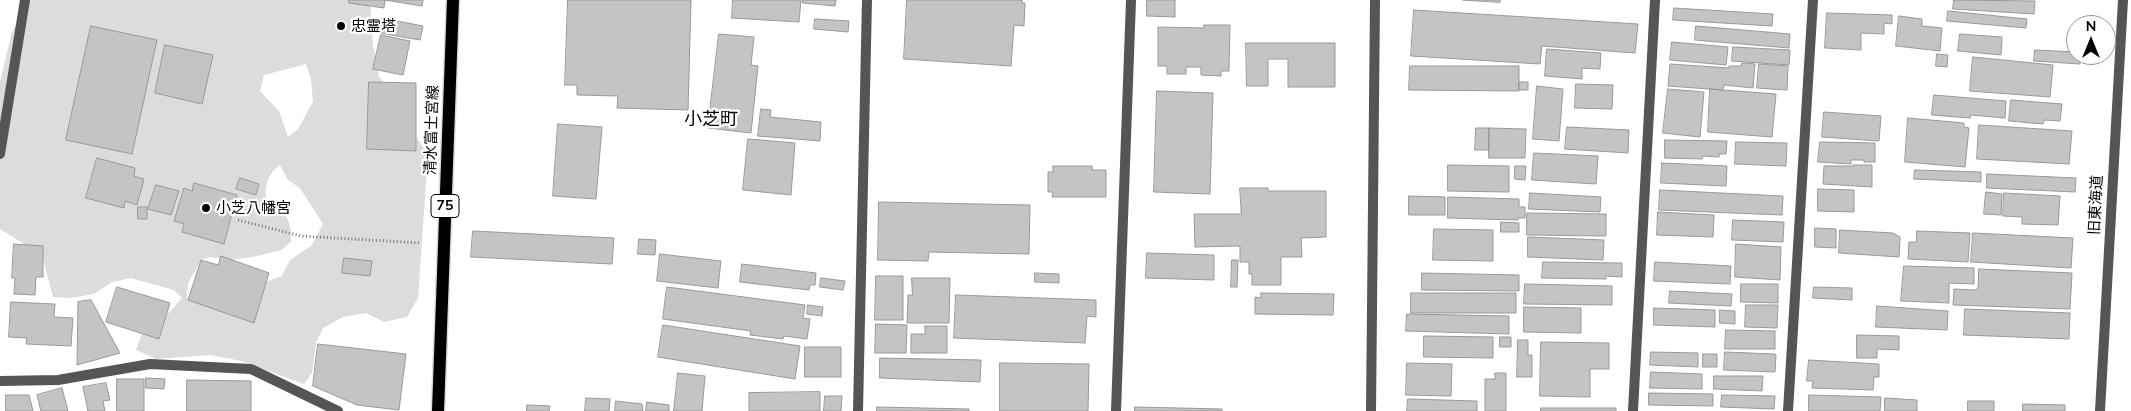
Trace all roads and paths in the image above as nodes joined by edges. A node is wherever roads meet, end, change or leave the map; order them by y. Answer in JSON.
{"nodes":[{"id":1,"x":25,"y":0,"type":"edge"},
{"id":2,"x":453,"y":0,"type":"edge"},
{"id":3,"x":867,"y":0,"type":"edge"},
{"id":4,"x":1130,"y":0,"type":"edge"},
{"id":5,"x":1374,"y":0,"type":"edge"},
{"id":6,"x":1655,"y":0,"type":"edge"},
{"id":7,"x":1812,"y":0,"type":"edge"},
{"id":8,"x":2123,"y":0,"type":"edge"},
{"id":9,"x":0,"y":154,"type":"edge"},
{"id":10,"x":238,"y":220,"type":"dead end"},
{"id":11,"x":421,"y":243,"type":"dead end"},
{"id":12,"x":0,"y":381,"type":"edge"},
{"id":13,"x":338,"y":411,"type":"edge"},
{"id":14,"x":438,"y":411,"type":"edge"},
{"id":15,"x":858,"y":411,"type":"edge"},
{"id":16,"x":1116,"y":411,"type":"edge"},
{"id":17,"x":1371,"y":411,"type":"edge"},
{"id":18,"x":1633,"y":411,"type":"edge"},
{"id":19,"x":1788,"y":411,"type":"edge"},
{"id":20,"x":2100,"y":411,"type":"edge"}],
"edges":[{"from":1,"to":9,"type":"street"},
{"from":2,"to":14,"type":"main road","name":"清水富士宮線","number":"75"},
{"from":3,"to":15,"type":"street"},
{"from":4,"to":16,"type":"street"},
{"from":5,"to":17,"type":"street"},
{"from":6,"to":18,"type":"street"},
{"from":7,"to":19,"type":"street"},
{"from":8,"to":20,"type":"street","name":"旧東海道"},
{"from":10,"to":11,"type":"path"},
{"from":12,"to":13,"type":"street"}]}
